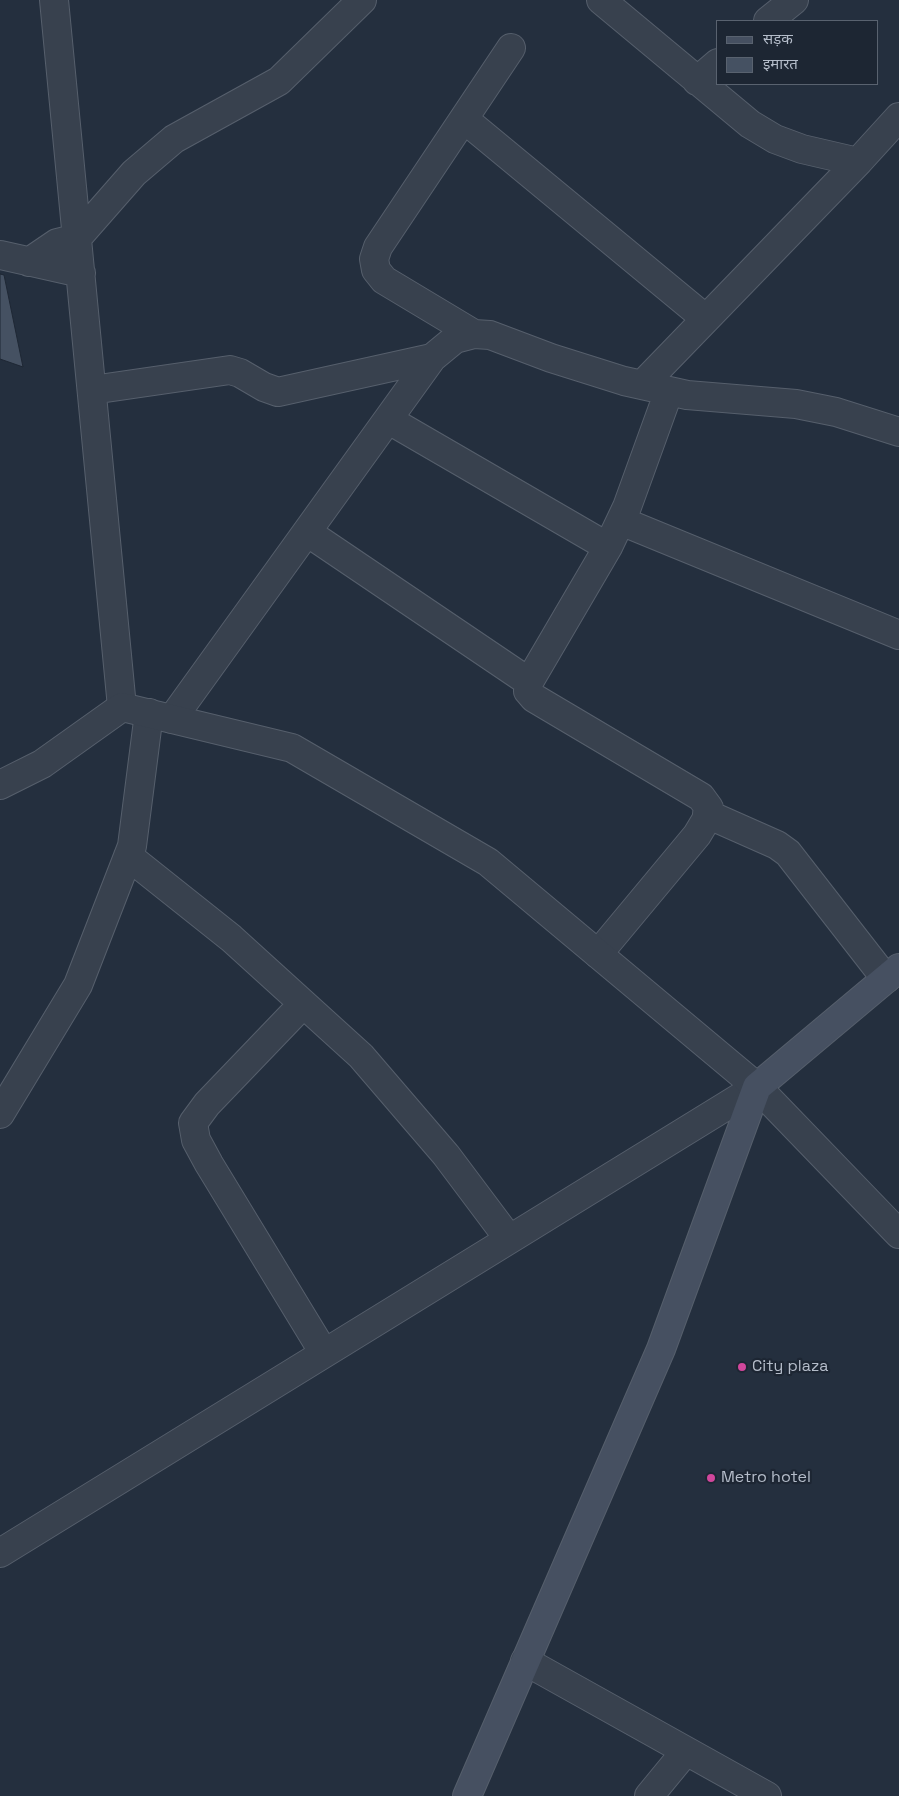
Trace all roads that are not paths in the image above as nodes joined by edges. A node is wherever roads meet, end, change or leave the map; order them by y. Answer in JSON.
{"nodes":[{"id":1,"x":54,"y":0,"type":"edge"},
{"id":2,"x":362,"y":0,"type":"edge"},
{"id":3,"x":601,"y":0,"type":"edge"},
{"id":4,"x":794,"y":0,"type":"edge"},
{"id":5,"x":769,"y":20,"type":"edge"},
{"id":6,"x":511,"y":48,"type":"dead end"},
{"id":7,"x":716,"y":65,"type":"edge"},
{"id":8,"x":697,"y":81,"type":"junction"},
{"id":9,"x":899,"y":117,"type":"edge"},
{"id":10,"x":464,"y":119,"type":"junction"},
{"id":11,"x":858,"y":162,"type":"junction"},
{"id":12,"x":77,"y":238,"type":"junction"},
{"id":13,"x":0,"y":255,"type":"edge"},
{"id":14,"x":29,"y":262,"type":"junction"},
{"id":15,"x":81,"y":273,"type":"junction"},
{"id":16,"x":706,"y":319,"type":"junction"},
{"id":17,"x":474,"y":334,"type":"junction"},
{"id":18,"x":432,"y":358,"type":"junction"},
{"id":19,"x":642,"y":385,"type":"junction"},
{"id":20,"x":92,"y":390,"type":"junction"},
{"id":21,"x":669,"y":391,"type":"junction"},
{"id":22,"x":388,"y":420,"type":"junction"},
{"id":23,"x":899,"y":432,"type":"edge"},
{"id":24,"x":621,"y":521,"type":"junction"},
{"id":25,"x":307,"y":532,"type":"junction"},
{"id":26,"x":608,"y":547,"type":"junction"},
{"id":27,"x":899,"y":636,"type":"edge"},
{"id":28,"x":530,"y":682,"type":"junction"},
{"id":29,"x":122,"y":707,"type":"junction"},
{"id":30,"x":160,"y":716,"type":"junction"},
{"id":31,"x":0,"y":785,"type":"edge"},
{"id":32,"x":708,"y":814,"type":"junction"},
{"id":33,"x":128,"y":856,"type":"junction"},
{"id":34,"x":598,"y":954,"type":"junction"},
{"id":35,"x":892,"y":974,"type":"edge"},
{"id":36,"x":302,"y":1004,"type":"junction"},
{"id":37,"x":757,"y":1087,"type":"junction"},
{"id":38,"x":0,"y":1114,"type":"edge"},
{"id":39,"x":899,"y":1234,"type":"edge"},
{"id":40,"x":509,"y":1239,"type":"junction"},
{"id":41,"x":324,"y":1354,"type":"junction"},
{"id":42,"x":0,"y":1553,"type":"edge"},
{"id":43,"x":525,"y":1661,"type":"junction"},
{"id":44,"x":686,"y":1750,"type":"junction"},
{"id":45,"x":466,"y":1796,"type":"edge"},
{"id":46,"x":649,"y":1796,"type":"edge"},
{"id":47,"x":767,"y":1796,"type":"edge"}],
"edges":[{"from":1,"to":12,"type":"street"},
{"from":2,"to":12,"type":"street"},
{"from":3,"to":8,"type":"street"},
{"from":4,"to":5,"type":"street"},
{"from":6,"to":10,"type":"street"},
{"from":7,"to":8,"type":"street"},
{"from":8,"to":11,"type":"street"},
{"from":9,"to":11,"type":"street"},
{"from":10,"to":16,"type":"street"},
{"from":10,"to":17,"type":"street"},
{"from":11,"to":16,"type":"street"},
{"from":12,"to":14,"type":"street"},
{"from":12,"to":15,"type":"street"},
{"from":13,"to":14,"type":"street"},
{"from":14,"to":15,"type":"street"},
{"from":15,"to":20,"type":"street"},
{"from":16,"to":19,"type":"street"},
{"from":17,"to":18,"type":"street"},
{"from":17,"to":19,"type":"street"},
{"from":18,"to":20,"type":"street"},
{"from":18,"to":22,"type":"street"},
{"from":19,"to":21,"type":"street"},
{"from":20,"to":29,"type":"street"},
{"from":21,"to":23,"type":"street"},
{"from":21,"to":24,"type":"street"},
{"from":22,"to":25,"type":"street"},
{"from":22,"to":26,"type":"street"},
{"from":24,"to":26,"type":"street"},
{"from":24,"to":27,"type":"street"},
{"from":25,"to":28,"type":"street"},
{"from":25,"to":30,"type":"street"},
{"from":26,"to":28,"type":"street"},
{"from":28,"to":32,"type":"street"},
{"from":29,"to":30,"type":"street"},
{"from":29,"to":31,"type":"street"},
{"from":30,"to":33,"type":"street"},
{"from":30,"to":34,"type":"street"},
{"from":32,"to":34,"type":"street"},
{"from":32,"to":35,"type":"street"},
{"from":33,"to":36,"type":"street"},
{"from":33,"to":38,"type":"street"},
{"from":34,"to":37,"type":"street"},
{"from":35,"to":37,"type":"main road"},
{"from":36,"to":40,"type":"street"},
{"from":36,"to":41,"type":"street"},
{"from":37,"to":39,"type":"street"},
{"from":37,"to":40,"type":"street"},
{"from":37,"to":43,"type":"main road"},
{"from":40,"to":41,"type":"street"},
{"from":41,"to":42,"type":"street"},
{"from":43,"to":44,"type":"street"},
{"from":43,"to":45,"type":"main road"},
{"from":44,"to":46,"type":"street"},
{"from":44,"to":47,"type":"street"}]}
